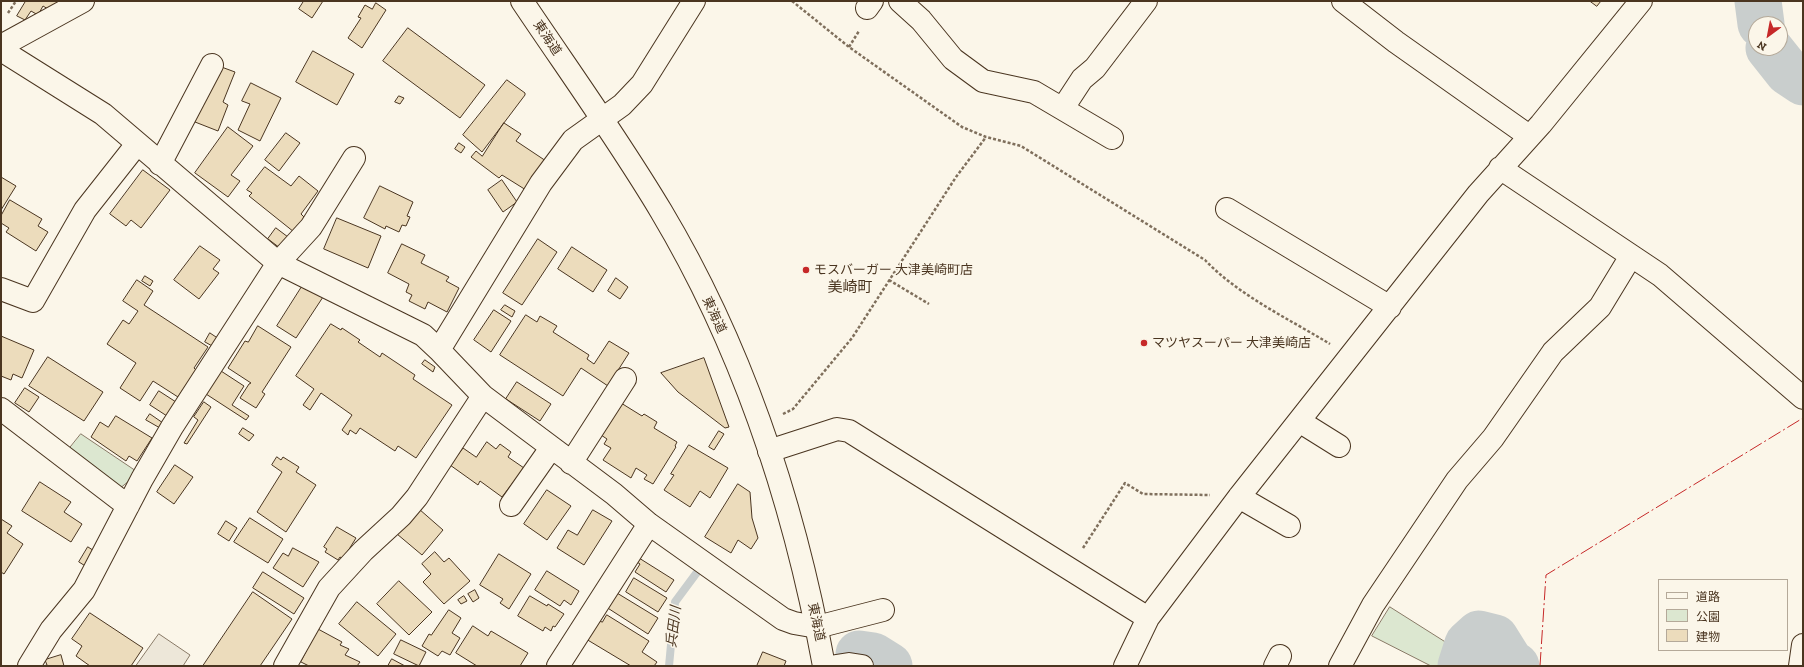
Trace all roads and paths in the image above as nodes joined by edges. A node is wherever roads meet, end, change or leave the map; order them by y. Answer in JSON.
{"nodes":[{"id":1,"x":83,"y":1,"type":"edge"},
{"id":2,"x":522,"y":1,"type":"edge"},
{"id":3,"x":694,"y":1,"type":"edge"},
{"id":4,"x":792,"y":1,"type":"edge"},
{"id":5,"x":900,"y":1,"type":"edge"},
{"id":6,"x":1146,"y":1,"type":"edge"},
{"id":7,"x":1343,"y":1,"type":"edge"},
{"id":8,"x":1641,"y":1,"type":"edge"},
{"id":9,"x":867,"y":11,"type":"edge"},
{"id":10,"x":1,"y":46,"type":"edge"},
{"id":11,"x":849,"y":47,"type":"junction"},
{"id":12,"x":1,"y":50,"type":"edge"},
{"id":13,"x":212,"y":65,"type":"dead end"},
{"id":14,"x":1063,"y":108,"type":"junction"},
{"id":15,"x":602,"y":119,"type":"junction"},
{"id":16,"x":1530,"y":136,"type":"junction"},
{"id":17,"x":986,"y":137,"type":"junction"},
{"id":18,"x":1112,"y":138,"type":"dead end"},
{"id":19,"x":137,"y":144,"type":"junction"},
{"id":20,"x":354,"y":158,"type":"dead end"},
{"id":21,"x":160,"y":164,"type":"junction"},
{"id":22,"x":1500,"y":168,"type":"junction"},
{"id":23,"x":1227,"y":209,"type":"dead end"},
{"id":24,"x":1631,"y":256,"type":"junction"},
{"id":25,"x":278,"y":263,"type":"junction"},
{"id":26,"x":889,"y":280,"type":"junction"},
{"id":27,"x":1,"y":289,"type":"edge"},
{"id":28,"x":928,"y":304,"type":"dead end"},
{"id":29,"x":1390,"y":307,"type":"junction"},
{"id":30,"x":439,"y":350,"type":"junction"},
{"id":31,"x":1350,"y":356,"type":"junction"},
{"id":32,"x":625,"y":379,"type":"dead end"},
{"id":33,"x":483,"y":396,"type":"junction"},
{"id":34,"x":1803,"y":398,"type":"edge"},
{"id":35,"x":781,"y":415,"type":"dead end"},
{"id":36,"x":4,"y":417,"type":"edge"},
{"id":37,"x":1299,"y":422,"type":"junction"},
{"id":38,"x":1339,"y":446,"type":"dead end"},
{"id":39,"x":551,"y":448,"type":"junction"},
{"id":40,"x":769,"y":451,"type":"junction"},
{"id":41,"x":571,"y":463,"type":"junction"},
{"id":42,"x":1239,"y":497,"type":"junction"},
{"id":43,"x":511,"y":505,"type":"dead end"},
{"id":44,"x":128,"y":506,"type":"junction"},
{"id":45,"x":649,"y":524,"type":"junction"},
{"id":46,"x":1289,"y":526,"type":"dead end"},
{"id":47,"x":1070,"y":569,"type":"junction"},
{"id":48,"x":884,"y":610,"type":"dead end"},
{"id":49,"x":1148,"y":618,"type":"junction"},
{"id":50,"x":817,"y":627,"type":"junction"},
{"id":51,"x":1803,"y":645,"type":"edge"},
{"id":52,"x":29,"y":666,"type":"edge"},
{"id":53,"x":286,"y":666,"type":"edge"},
{"id":54,"x":558,"y":666,"type":"edge"},
{"id":55,"x":824,"y":666,"type":"edge"},
{"id":56,"x":836,"y":666,"type":"edge"},
{"id":57,"x":862,"y":666,"type":"edge"},
{"id":58,"x":1125,"y":666,"type":"edge"},
{"id":59,"x":1340,"y":666,"type":"edge"},
{"id":60,"x":1800,"y":666,"type":"edge"}],
"edges":[{"from":1,"to":10,"type":"main road"},
{"from":2,"to":15,"type":"main road","name":"東海道"},
{"from":3,"to":15,"type":"main road"},
{"from":4,"to":11,"type":"path"},
{"from":5,"to":14,"type":"main road"},
{"from":6,"to":14,"type":"main road"},
{"from":7,"to":16,"type":"main road"},
{"from":8,"to":16,"type":"main road"},
{"from":9,"to":11,"type":"path"},
{"from":11,"to":17,"type":"path"},
{"from":12,"to":19,"type":"main road"},
{"from":13,"to":21,"type":"main road"},
{"from":14,"to":18,"type":"main road"},
{"from":15,"to":30,"type":"main road"},
{"from":15,"to":40,"type":"main road","name":"東海道"},
{"from":16,"to":22,"type":"main road"},
{"from":17,"to":26,"type":"path"},
{"from":17,"to":31,"type":"path"},
{"from":19,"to":21,"type":"main road"},
{"from":19,"to":27,"type":"main road"},
{"from":20,"to":25,"type":"main road"},
{"from":21,"to":25,"type":"main road"},
{"from":22,"to":24,"type":"main road"},
{"from":22,"to":29,"type":"main road"},
{"from":23,"to":29,"type":"main road"},
{"from":24,"to":34,"type":"main road"},
{"from":24,"to":59,"type":"main road"},
{"from":25,"to":30,"type":"main road"},
{"from":25,"to":44,"type":"main road"},
{"from":26,"to":28,"type":"path"},
{"from":26,"to":35,"type":"path"},
{"from":29,"to":31,"type":"main road"},
{"from":30,"to":33,"type":"main road"},
{"from":31,"to":37,"type":"main road"},
{"from":32,"to":41,"type":"main road"},
{"from":33,"to":39,"type":"main road"},
{"from":33,"to":53,"type":"main road"},
{"from":36,"to":44,"type":"main road"},
{"from":37,"to":38,"type":"main road"},
{"from":37,"to":42,"type":"main road"},
{"from":39,"to":41,"type":"main road"},
{"from":39,"to":43,"type":"main road"},
{"from":40,"to":47,"type":"main road"},
{"from":40,"to":50,"type":"main road","name":"東海道"},
{"from":41,"to":45,"type":"main road"},
{"from":42,"to":46,"type":"main road"},
{"from":42,"to":47,"type":"path"},
{"from":42,"to":49,"type":"main road"},
{"from":44,"to":52,"type":"main road"},
{"from":45,"to":50,"type":"main road"},
{"from":45,"to":54,"type":"main road"},
{"from":47,"to":49,"type":"main road"},
{"from":48,"to":50,"type":"main road"},
{"from":49,"to":58,"type":"main road"},
{"from":50,"to":55,"type":"main road","name":"東海道"},
{"from":51,"to":60,"type":"main road"},
{"from":56,"to":57,"type":"main road"}]}
